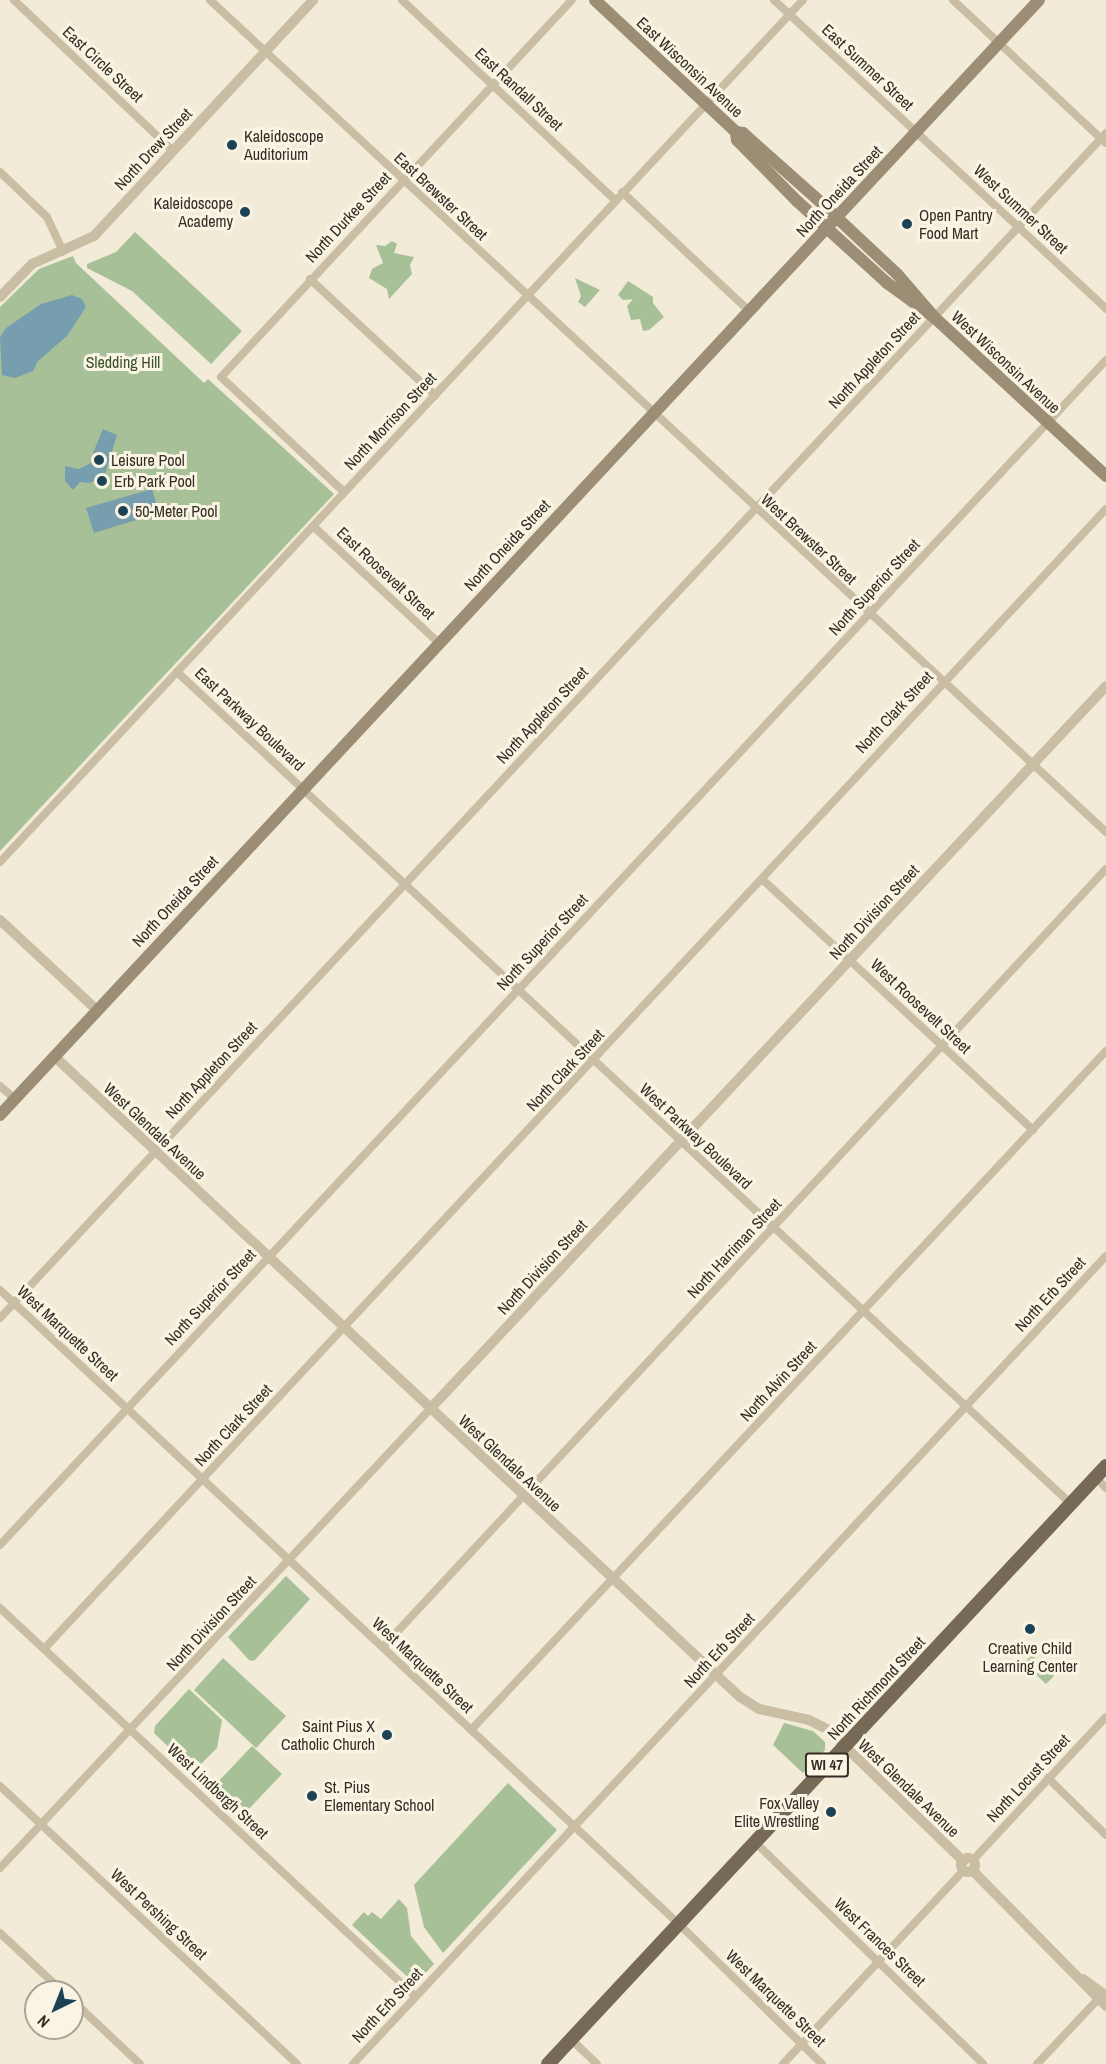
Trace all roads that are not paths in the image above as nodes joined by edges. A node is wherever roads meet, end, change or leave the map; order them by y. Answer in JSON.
{"nodes":[{"id":1,"x":14,"y":0,"type":"edge"},
{"id":2,"x":210,"y":0,"type":"edge"},
{"id":3,"x":313,"y":0,"type":"edge"},
{"id":4,"x":402,"y":0,"type":"edge"},
{"id":5,"x":572,"y":0,"type":"edge"},
{"id":6,"x":596,"y":0,"type":"edge"},
{"id":7,"x":774,"y":0,"type":"edge"},
{"id":8,"x":802,"y":0,"type":"edge"},
{"id":9,"x":953,"y":0,"type":"edge"},
{"id":10,"x":1039,"y":0,"type":"edge"},
{"id":11,"x":789,"y":14,"type":"junction"},
{"id":12,"x":998,"y":43,"type":"junction"},
{"id":13,"x":265,"y":52,"type":"junction"},
{"id":14,"x":493,"y":86,"type":"junction"},
{"id":15,"x":705,"y":104,"type":"junction"},
{"id":16,"x":736,"y":132,"type":"junction"},
{"id":17,"x":915,"y":132,"type":"junction"},
{"id":18,"x":1104,"y":138,"type":"edge"},
{"id":19,"x":172,"y":150,"type":"junction"},
{"id":20,"x":0,"y":172,"type":"edge"},
{"id":21,"x":403,"y":181,"type":"junction"},
{"id":22,"x":622,"y":192,"type":"junction"},
{"id":23,"x":615,"y":200,"type":"junction"},
{"id":24,"x":837,"y":218,"type":"junction"},
{"id":25,"x":1018,"y":227,"type":"junction"},
{"id":26,"x":827,"y":229,"type":"junction"},
{"id":27,"x":63,"y":252,"type":"junction"},
{"id":28,"x":310,"y":279,"type":"junction"},
{"id":29,"x":526,"y":296,"type":"junction"},
{"id":30,"x":0,"y":297,"type":"edge"},
{"id":31,"x":1106,"y":309,"type":"edge"},
{"id":32,"x":749,"y":311,"type":"junction"},
{"id":33,"x":934,"y":318,"type":"junction"},
{"id":34,"x":1106,"y":360,"type":"edge"},
{"id":35,"x":435,"y":395,"type":"junction"},
{"id":36,"x":651,"y":414,"type":"junction"},
{"id":37,"x":1048,"y":423,"type":"junction"},
{"id":38,"x":1106,"y":476,"type":"edge"},
{"id":39,"x":344,"y":492,"type":"junction"},
{"id":40,"x":755,"y":509,"type":"junction"},
{"id":41,"x":1106,"y":509,"type":"edge"},
{"id":42,"x":313,"y":526,"type":"junction"},
{"id":43,"x":869,"y":614,"type":"junction"},
{"id":44,"x":438,"y":642,"type":"junction"},
{"id":45,"x":177,"y":672,"type":"junction"},
{"id":46,"x":943,"y":682,"type":"junction"},
{"id":47,"x":1106,"y":686,"type":"edge"},
{"id":48,"x":1033,"y":765,"type":"junction"},
{"id":49,"x":302,"y":789,"type":"junction"},
{"id":50,"x":1106,"y":832,"type":"edge"},
{"id":51,"x":0,"y":862,"type":"edge"},
{"id":52,"x":1106,"y":869,"type":"edge"},
{"id":53,"x":763,"y":880,"type":"junction"},
{"id":54,"x":405,"y":885,"type":"junction"},
{"id":55,"x":0,"y":920,"type":"edge"},
{"id":56,"x":850,"y":960,"type":"junction"},
{"id":57,"x":518,"y":991,"type":"junction"},
{"id":58,"x":97,"y":1010,"type":"junction"},
{"id":59,"x":943,"y":1047,"type":"junction"},
{"id":60,"x":1106,"y":1051,"type":"edge"},
{"id":61,"x":54,"y":1056,"type":"junction"},
{"id":62,"x":593,"y":1061,"type":"junction"},
{"id":63,"x":0,"y":1086,"type":"edge"},
{"id":64,"x":15,"y":1099,"type":"junction"},
{"id":65,"x":0,"y":1115,"type":"edge"},
{"id":66,"x":1033,"y":1130,"type":"junction"},
{"id":67,"x":680,"y":1142,"type":"junction"},
{"id":68,"x":156,"y":1150,"type":"junction"},
{"id":69,"x":772,"y":1228,"type":"junction"},
{"id":70,"x":1106,"y":1256,"type":"edge"},
{"id":71,"x":268,"y":1257,"type":"junction"},
{"id":72,"x":0,"y":1290,"type":"edge"},
{"id":73,"x":14,"y":1303,"type":"junction"},
{"id":74,"x":863,"y":1311,"type":"junction"},
{"id":75,"x":0,"y":1318,"type":"edge"},
{"id":76,"x":345,"y":1327,"type":"junction"},
{"id":77,"x":966,"y":1407,"type":"junction"},
{"id":78,"x":127,"y":1408,"type":"junction"},
{"id":79,"x":430,"y":1409,"type":"junction"},
{"id":80,"x":1106,"y":1466,"type":"edge"},
{"id":81,"x":1095,"y":1477,"type":"junction"},
{"id":82,"x":203,"y":1479,"type":"junction"},
{"id":83,"x":1106,"y":1488,"type":"edge"},
{"id":84,"x":525,"y":1497,"type":"junction"},
{"id":85,"x":1071,"y":1504,"type":"junction"},
{"id":86,"x":0,"y":1545,"type":"edge"},
{"id":87,"x":290,"y":1561,"type":"junction"},
{"id":88,"x":614,"y":1580,"type":"junction"},
{"id":89,"x":0,"y":1608,"type":"edge"},
{"id":90,"x":383,"y":1647,"type":"junction"},
{"id":91,"x":44,"y":1649,"type":"junction"},
{"id":92,"x":716,"y":1675,"type":"junction"},
{"id":93,"x":1106,"y":1717,"type":"edge"},
{"id":94,"x":471,"y":1730,"type":"junction"},
{"id":95,"x":131,"y":1731,"type":"junction"},
{"id":96,"x":845,"y":1746,"type":"junction"},
{"id":97,"x":1048,"y":1778,"type":"junction"},
{"id":98,"x":0,"y":1786,"type":"edge"},
{"id":99,"x":42,"y":1824,"type":"junction"},
{"id":100,"x":574,"y":1827,"type":"junction"},
{"id":101,"x":1106,"y":1835,"type":"edge"},
{"id":102,"x":755,"y":1842,"type":"junction"},
{"id":103,"x":968,"y":1865,"type":"junction"},
{"id":104,"x":0,"y":1868,"type":"edge"},
{"id":105,"x":679,"y":1924,"type":"junction"},
{"id":106,"x":0,"y":1933,"type":"edge"},
{"id":107,"x":878,"y":1961,"type":"junction"},
{"id":108,"x":50,"y":1980,"type":"edge"},
{"id":109,"x":415,"y":1996,"type":"junction"},
{"id":110,"x":1104,"y":1997,"type":"edge"},
{"id":111,"x":84,"y":2011,"type":"edge"},
{"id":112,"x":571,"y":2039,"type":"junction"},
{"id":113,"x":802,"y":2044,"type":"junction"},
{"id":114,"x":140,"y":2064,"type":"edge"},
{"id":115,"x":297,"y":2064,"type":"edge"},
{"id":116,"x":352,"y":2064,"type":"edge"},
{"id":117,"x":548,"y":2064,"type":"edge"},
{"id":118,"x":597,"y":2064,"type":"edge"},
{"id":119,"x":783,"y":2064,"type":"edge"},
{"id":120,"x":822,"y":2064,"type":"edge"},
{"id":121,"x":982,"y":2064,"type":"edge"},
{"id":122,"x":1037,"y":2064,"type":"edge"}],
"edges":[{"from":1,"to":19,"type":"street","name":"East Circle Street"},
{"from":2,"to":13,"type":"street","name":"East Brewster Street"},
{"from":3,"to":13,"type":"street","name":"North Drew Street"},
{"from":4,"to":14,"type":"street","name":"East Randall Street"},
{"from":5,"to":14,"type":"street","name":"North Durkee Street"},
{"from":6,"to":15,"type":"main road","name":"East Wisconsin Avenue"},
{"from":7,"to":11,"type":"street","name":"East Summer Street"},
{"from":8,"to":11,"type":"street","name":"North Morrison Street"},
{"from":9,"to":12,"type":"street"},
{"from":10,"to":12,"type":"main road","name":"North Oneida Street"},
{"from":11,"to":15,"type":"street","name":"North Morrison Street"},
{"from":11,"to":17,"type":"street","name":"East Summer Street"},
{"from":12,"to":17,"type":"main road","name":"North Oneida Street"},
{"from":12,"to":18,"type":"street"},
{"from":13,"to":19,"type":"street","name":"North Drew Street"},
{"from":13,"to":21,"type":"street","name":"East Brewster Street"},
{"from":14,"to":21,"type":"street","name":"North Durkee Street"},
{"from":14,"to":23,"type":"street","name":"East Randall Street"},
{"from":15,"to":16,"type":"main road","name":"East Wisconsin Avenue"},
{"from":15,"to":22,"type":"street","name":"North Morrison Street"},
{"from":16,"to":24,"type":"main road","name":"East Wisconsin Avenue"},
{"from":16,"to":26,"type":"main road","name":"East Wisconsin Avenue"},
{"from":17,"to":24,"type":"main road","name":"North Oneida Street"},
{"from":17,"to":25,"type":"street","name":"West Summer Street"},
{"from":18,"to":25,"type":"street","name":"North Appleton Street"},
{"from":19,"to":27,"type":"street","name":"North Drew Street"},
{"from":20,"to":27,"type":"street"},
{"from":21,"to":28,"type":"street","name":"North Durkee Street"},
{"from":21,"to":29,"type":"street","name":"East Brewster Street"},
{"from":22,"to":23,"type":"street","name":"North Morrison Street"},
{"from":22,"to":32,"type":"street"},
{"from":23,"to":29,"type":"street","name":"North Morrison Street"},
{"from":24,"to":26,"type":"main road","name":"North Oneida Street"},
{"from":24,"to":33,"type":"main road","name":"West Wisconsin Avenue"},
{"from":25,"to":31,"type":"street","name":"West Summer Street"},
{"from":25,"to":33,"type":"street","name":"North Appleton Street"},
{"from":26,"to":32,"type":"main road","name":"North Oneida Street"},
{"from":26,"to":33,"type":"main road","name":"East Wisconsin Avenue"},
{"from":27,"to":30,"type":"street","name":"North Drew Street"},
{"from":28,"to":35,"type":"street"},
{"from":28,"to":39,"type":"street","name":"North Durkee Street"},
{"from":29,"to":35,"type":"street","name":"North Morrison Street"},
{"from":29,"to":36,"type":"street","name":"East Brewster Street"},
{"from":32,"to":36,"type":"main road","name":"North Oneida Street"},
{"from":33,"to":37,"type":"main road","name":"West Wisconsin Avenue"},
{"from":33,"to":40,"type":"street","name":"North Appleton Street"},
{"from":34,"to":37,"type":"street","name":"North Superior Street"},
{"from":35,"to":39,"type":"street","name":"North Morrison Street"},
{"from":36,"to":40,"type":"street","name":"West Brewster Street"},
{"from":36,"to":44,"type":"main road","name":"North Oneida Street"},
{"from":37,"to":38,"type":"main road","name":"West Wisconsin Avenue"},
{"from":37,"to":43,"type":"street","name":"North Superior Street"},
{"from":39,"to":42,"type":"street","name":"North Morrison Street"},
{"from":40,"to":43,"type":"street","name":"West Brewster Street"},
{"from":40,"to":54,"type":"street","name":"North Appleton Street"},
{"from":41,"to":46,"type":"street","name":"North Clark Street"},
{"from":42,"to":44,"type":"street","name":"East Roosevelt Street"},
{"from":42,"to":45,"type":"street","name":"North Morrison Street"},
{"from":43,"to":46,"type":"street","name":"West Brewster Street"},
{"from":43,"to":57,"type":"street","name":"North Superior Street"},
{"from":44,"to":49,"type":"main road","name":"North Oneida Street"},
{"from":45,"to":49,"type":"street","name":"East Parkway Boulevard"},
{"from":45,"to":51,"type":"street","name":"North Morrison Street"},
{"from":46,"to":48,"type":"street","name":"West Brewster Street"},
{"from":46,"to":53,"type":"street","name":"North Clark Street"},
{"from":47,"to":48,"type":"street","name":"North Division Street"},
{"from":48,"to":50,"type":"street","name":"West Brewster Street"},
{"from":48,"to":56,"type":"street","name":"North Division Street"},
{"from":49,"to":54,"type":"street","name":"West Parkway Boulevard"},
{"from":49,"to":58,"type":"main road","name":"North Oneida Street"},
{"from":52,"to":59,"type":"street","name":"North Harriman Street"},
{"from":53,"to":56,"type":"street","name":"West Roosevelt Street"},
{"from":53,"to":62,"type":"street","name":"North Clark Street"},
{"from":54,"to":57,"type":"street","name":"West Parkway Boulevard"},
{"from":54,"to":68,"type":"street","name":"North Appleton Street"},
{"from":55,"to":58,"type":"street"},
{"from":56,"to":59,"type":"street","name":"West Roosevelt Street"},
{"from":56,"to":67,"type":"street","name":"North Division Street"},
{"from":57,"to":62,"type":"street","name":"West Parkway Boulevard"},
{"from":57,"to":71,"type":"street","name":"North Superior Street"},
{"from":58,"to":61,"type":"main road","name":"North Oneida Street"},
{"from":59,"to":66,"type":"street","name":"West Roosevelt Street"},
{"from":59,"to":69,"type":"street","name":"North Harriman Street"},
{"from":60,"to":66,"type":"street","name":"North Alvin Street"},
{"from":61,"to":64,"type":"main road","name":"North Oneida Street"},
{"from":61,"to":68,"type":"street","name":"West Glendale Avenue"},
{"from":62,"to":67,"type":"street","name":"West Parkway Boulevard"},
{"from":62,"to":76,"type":"street","name":"North Clark Street"},
{"from":63,"to":64,"type":"street"},
{"from":64,"to":65,"type":"main road","name":"North Oneida Street"},
{"from":66,"to":74,"type":"street","name":"North Alvin Street"},
{"from":67,"to":69,"type":"street","name":"West Parkway Boulevard"},
{"from":67,"to":79,"type":"street","name":"North Division Street"},
{"from":68,"to":71,"type":"street","name":"West Glendale Avenue"},
{"from":68,"to":73,"type":"street","name":"North Appleton Street"},
{"from":69,"to":74,"type":"street","name":"West Parkway Boulevard"},
{"from":69,"to":84,"type":"street","name":"North Harriman Street"},
{"from":70,"to":77,"type":"street","name":"North Erb Street"},
{"from":71,"to":76,"type":"street","name":"West Glendale Avenue"},
{"from":71,"to":78,"type":"street","name":"North Superior Street"},
{"from":72,"to":73,"type":"street","name":"West Marquette Street"},
{"from":73,"to":75,"type":"street","name":"North Appleton Street"},
{"from":73,"to":78,"type":"street","name":"West Marquette Street"},
{"from":74,"to":77,"type":"street","name":"West Parkway Boulevard"},
{"from":74,"to":88,"type":"street","name":"North Alvin Street"},
{"from":76,"to":79,"type":"street","name":"West Glendale Avenue"},
{"from":76,"to":82,"type":"street","name":"North Clark Street"},
{"from":77,"to":85,"type":"street","name":"West Parkway Boulevard"},
{"from":77,"to":92,"type":"street","name":"North Erb Street"},
{"from":78,"to":82,"type":"street","name":"West Marquette Street"},
{"from":78,"to":86,"type":"street","name":"North Superior Street"},
{"from":79,"to":84,"type":"street","name":"West Glendale Avenue"},
{"from":79,"to":87,"type":"street","name":"North Division Street"},
{"from":80,"to":81,"type":"main road","name":"North Richmond Street","number":"WI 47"},
{"from":81,"to":83,"type":"street"},
{"from":81,"to":85,"type":"main road","name":"North Richmond Street","number":"WI 47"},
{"from":82,"to":87,"type":"street","name":"West Marquette Street"},
{"from":82,"to":91,"type":"street","name":"North Clark Street"},
{"from":84,"to":88,"type":"street","name":"West Glendale Avenue"},
{"from":84,"to":90,"type":"street","name":"North Harriman Street"},
{"from":85,"to":96,"type":"main road","name":"North Richmond Street","number":"WI 47"},
{"from":87,"to":90,"type":"street","name":"West Marquette Street"},
{"from":87,"to":95,"type":"street","name":"North Division Street"},
{"from":88,"to":92,"type":"street","name":"West Glendale Avenue"},
{"from":88,"to":94,"type":"street","name":"North Alvin Street"},
{"from":89,"to":91,"type":"street","name":"West Lindbergh Street"},
{"from":90,"to":94,"type":"street","name":"West Marquette Street"},
{"from":91,"to":95,"type":"street","name":"West Lindbergh Street"},
{"from":92,"to":96,"type":"street","name":"West Glendale Avenue"},
{"from":92,"to":100,"type":"street","name":"North Erb Street"},
{"from":93,"to":97,"type":"street","name":"North Locust Street"},
{"from":94,"to":100,"type":"street","name":"West Marquette Street"},
{"from":95,"to":99,"type":"street","name":"North Division Street"},
{"from":95,"to":109,"type":"street","name":"West Lindbergh Street"},
{"from":96,"to":102,"type":"main road","name":"North Richmond Street","number":"WI 47"},
{"from":96,"to":103,"type":"street","name":"West Glendale Avenue"},
{"from":97,"to":101,"type":"street"},
{"from":97,"to":103,"type":"street","name":"North Locust Street"},
{"from":98,"to":99,"type":"street","name":"West Pershing Street"},
{"from":99,"to":104,"type":"street","name":"North Division Street"},
{"from":99,"to":115,"type":"street","name":"West Pershing Street"},
{"from":100,"to":105,"type":"street","name":"West Marquette Street"},
{"from":100,"to":109,"type":"street","name":"North Erb Street"},
{"from":102,"to":105,"type":"main road","name":"North Richmond Street","number":"WI 47"},
{"from":102,"to":107,"type":"street","name":"West Frances Street"},
{"from":103,"to":107,"type":"street","name":"North Locust Street"},
{"from":103,"to":110,"type":"street","name":"West Glendale Avenue"},
{"from":105,"to":112,"type":"main road","name":"North Richmond Street","number":"WI 47"},
{"from":105,"to":113,"type":"street","name":"West Marquette Street"},
{"from":106,"to":108,"type":"street"},
{"from":107,"to":113,"type":"street","name":"North Locust Street"},
{"from":107,"to":121,"type":"street","name":"West Frances Street"},
{"from":109,"to":116,"type":"street","name":"North Erb Street"},
{"from":110,"to":122,"type":"street"},
{"from":111,"to":114,"type":"street"},
{"from":112,"to":117,"type":"main road","name":"North Richmond Street","number":"WI 47"},
{"from":112,"to":118,"type":"street"},
{"from":113,"to":119,"type":"street","name":"North Locust Street"},
{"from":113,"to":120,"type":"street","name":"West Marquette Street"}]}
